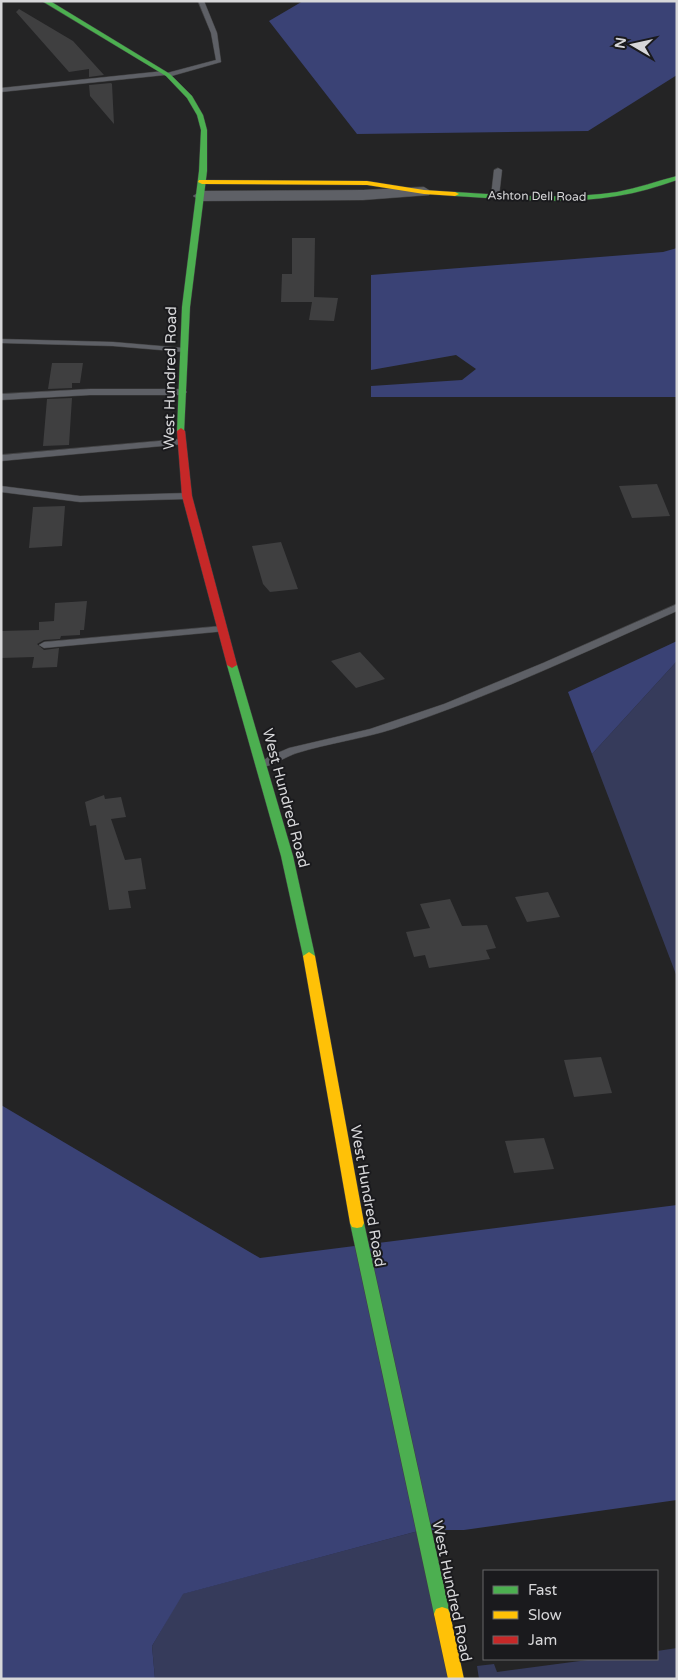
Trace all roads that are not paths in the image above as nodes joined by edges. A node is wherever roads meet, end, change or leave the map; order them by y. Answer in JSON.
{"nodes":[{"id":1,"x":45,"y":1,"type":"edge"},
{"id":2,"x":201,"y":1,"type":"edge"},
{"id":3,"x":166,"y":74,"type":"junction"},
{"id":4,"x":1,"y":90,"type":"edge"},
{"id":5,"x":498,"y":170,"type":"dead end"},
{"id":6,"x":677,"y":178,"type":"edge"},
{"id":7,"x":201,"y":189,"type":"junction"},
{"id":8,"x":424,"y":192,"type":"joint"},
{"id":9,"x":495,"y":196,"type":"junction"},
{"id":10,"x":1,"y":341,"type":"edge"},
{"id":11,"x":184,"y":350,"type":"junction"},
{"id":12,"x":183,"y":392,"type":"junction"},
{"id":13,"x":1,"y":397,"type":"edge"},
{"id":14,"x":181,"y":442,"type":"junction"},
{"id":15,"x":1,"y":458,"type":"edge"},
{"id":16,"x":1,"y":489,"type":"edge"},
{"id":17,"x":187,"y":496,"type":"junction"},
{"id":18,"x":677,"y":607,"type":"edge"},
{"id":19,"x":222,"y":629,"type":"junction"},
{"id":20,"x":44,"y":645,"type":"dead end"},
{"id":21,"x":263,"y":765,"type":"junction"},
{"id":22,"x":456,"y":1679,"type":"edge"}],
"edges":[{"from":1,"to":3,"type":"street","name":"West Hundred Road"},
{"from":2,"to":3,"type":"lane"},
{"from":3,"to":4,"type":"lane"},
{"from":3,"to":7,"type":"street","name":"West Hundred Road"},
{"from":5,"to":9,"type":"lane"},
{"from":6,"to":9,"type":"street","name":"Ashton Dell Road"},
{"from":7,"to":8,"type":"street","name":"Ashton Dell Road"},
{"from":7,"to":11,"type":"street","name":"West Hundred Road"},
{"from":8,"to":9,"type":"street","name":"Ashton Dell Road"},
{"from":10,"to":11,"type":"lane"},
{"from":11,"to":12,"type":"street","name":"West Hundred Road"},
{"from":12,"to":13,"type":"lane"},
{"from":12,"to":14,"type":"street","name":"West Hundred Road"},
{"from":14,"to":15,"type":"lane"},
{"from":14,"to":17,"type":"street","name":"West Hundred Road"},
{"from":16,"to":17,"type":"lane"},
{"from":17,"to":19,"type":"street","name":"West Hundred Road"},
{"from":18,"to":21,"type":"lane"},
{"from":19,"to":20,"type":"lane"},
{"from":19,"to":21,"type":"street","name":"West Hundred Road"},
{"from":21,"to":22,"type":"street","name":"West Hundred Road"}]}
